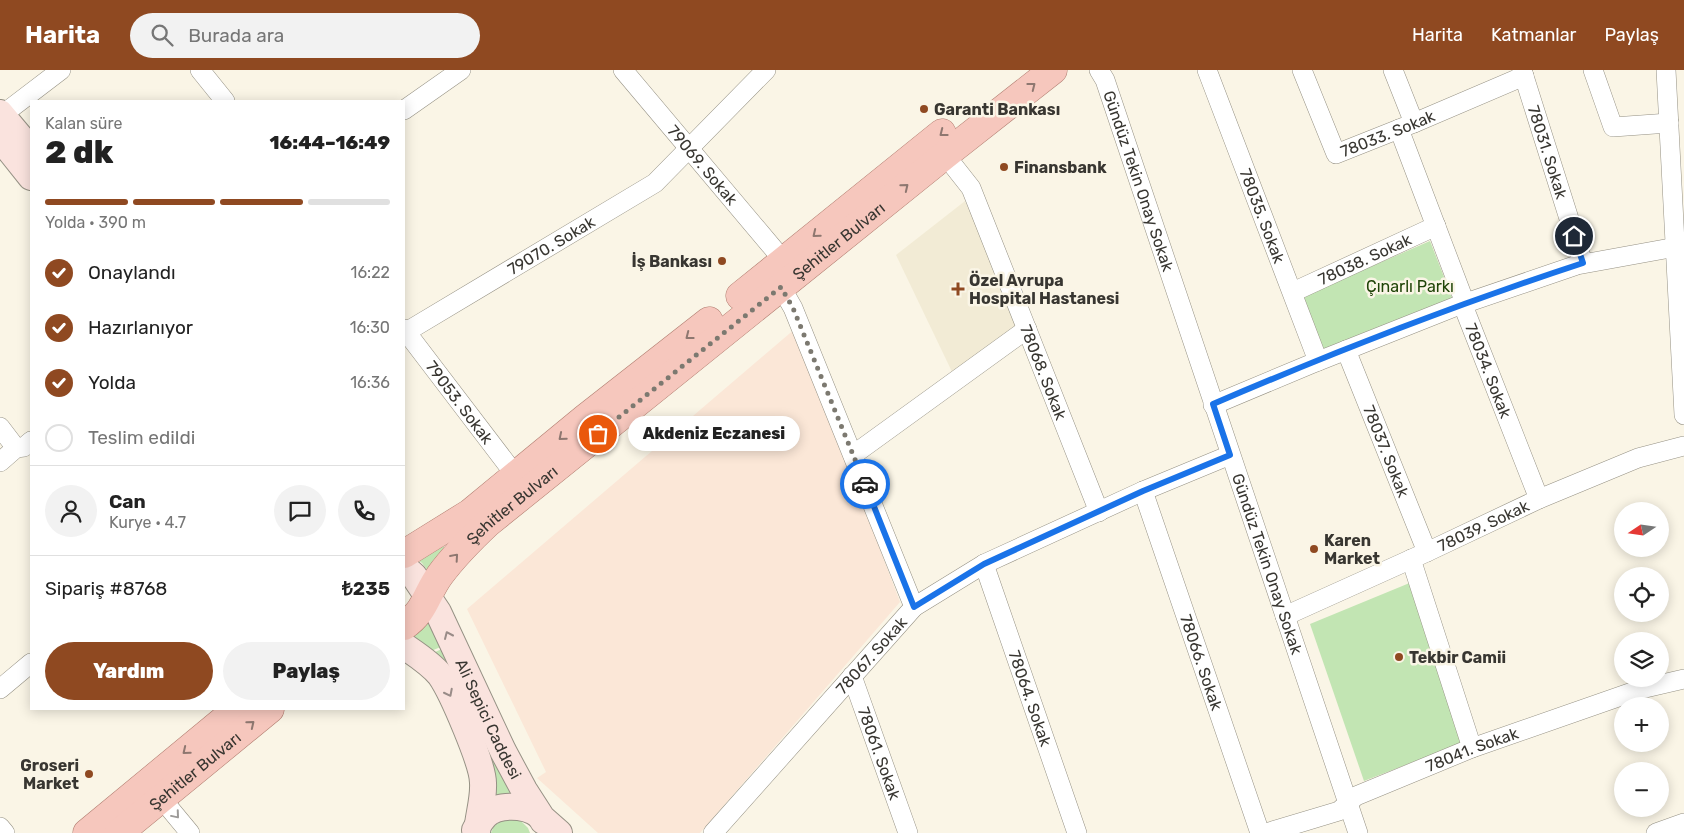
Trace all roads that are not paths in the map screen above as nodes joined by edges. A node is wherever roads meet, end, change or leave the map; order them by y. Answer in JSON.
{"nodes":[{"id":1,"x":60,"y":70,"type":"edge"},
{"id":2,"x":200,"y":70,"type":"edge"},
{"id":3,"x":461,"y":70,"type":"edge"},
{"id":4,"x":623,"y":70,"type":"edge"},
{"id":5,"x":766,"y":70,"type":"edge"},
{"id":6,"x":1022,"y":70,"type":"edge"},
{"id":7,"x":1053,"y":70,"type":"edge"},
{"id":8,"x":1099,"y":70,"type":"edge"},
{"id":9,"x":1207,"y":70,"type":"edge"},
{"id":10,"x":1302,"y":70,"type":"edge"},
{"id":11,"x":1393,"y":70,"type":"edge"},
{"id":12,"x":1594,"y":70,"type":"edge"},
{"id":13,"x":1666,"y":70,"type":"edge"},
{"id":14,"x":1523,"y":73,"type":"edge"},
{"id":15,"x":224,"y":100,"type":"edge"},
{"id":16,"x":405,"y":109,"type":"edge"},
{"id":17,"x":1,"y":122,"type":"edge"},
{"id":18,"x":1669,"y":123,"type":"junction"},
{"id":19,"x":1407,"y":126,"type":"junction"},
{"id":20,"x":30,"y":149,"type":"edge"},
{"id":21,"x":688,"y":149,"type":"junction"},
{"id":22,"x":945,"y":155,"type":"junction"},
{"id":23,"x":30,"y":175,"type":"edge"},
{"id":24,"x":1436,"y":226,"type":"junction"},
{"id":25,"x":1679,"y":257,"type":"edge"},
{"id":26,"x":1583,"y":263,"type":"junction"},
{"id":27,"x":782,"y":274,"type":"junction"},
{"id":28,"x":1292,"y":292,"type":"junction"},
{"id":29,"x":1465,"y":303,"type":"junction"},
{"id":30,"x":1027,"y":328,"type":"junction"},
{"id":31,"x":405,"y":331,"type":"edge"},
{"id":32,"x":1346,"y":350,"type":"junction"},
{"id":33,"x":1318,"y":361,"type":"junction"},
{"id":34,"x":1213,"y":404,"type":"junction"},
{"id":35,"x":1684,"y":415,"type":"edge"},
{"id":36,"x":0,"y":427,"type":"edge"},
{"id":37,"x":1684,"y":446,"type":"edge"},
{"id":38,"x":26,"y":448,"type":"edge"},
{"id":39,"x":853,"y":455,"type":"junction"},
{"id":40,"x":1230,"y":455,"type":"junction"},
{"id":41,"x":0,"y":462,"type":"edge"},
{"id":42,"x":516,"y":476,"type":"junction"},
{"id":43,"x":1143,"y":491,"type":"junction"},
{"id":44,"x":1540,"y":499,"type":"junction"},
{"id":45,"x":1099,"y":512,"type":"junction"},
{"id":46,"x":405,"y":553,"type":"edge"},
{"id":47,"x":1419,"y":556,"type":"junction"},
{"id":48,"x":984,"y":564,"type":"junction"},
{"id":49,"x":405,"y":568,"type":"edge"},
{"id":50,"x":428,"y":597,"type":"junction"},
{"id":51,"x":914,"y":607,"type":"junction"},
{"id":52,"x":1285,"y":616,"type":"junction"},
{"id":53,"x":405,"y":625,"type":"edge"},
{"id":54,"x":405,"y":647,"type":"edge"},
{"id":55,"x":30,"y":664,"type":"edge"},
{"id":56,"x":852,"y":676,"type":"junction"},
{"id":57,"x":1684,"y":679,"type":"edge"},
{"id":58,"x":0,"y":689,"type":"edge"},
{"id":59,"x":235,"y":710,"type":"edge"},
{"id":60,"x":269,"y":710,"type":"edge"},
{"id":61,"x":1472,"y":748,"type":"junction"},
{"id":62,"x":161,"y":798,"type":"junction"},
{"id":63,"x":1347,"y":802,"type":"junction"},
{"id":64,"x":1684,"y":824,"type":"edge"},
{"id":65,"x":0,"y":827,"type":"edge"},
{"id":66,"x":549,"y":828,"type":"edge"},
{"id":67,"x":476,"y":831,"type":"edge"},
{"id":68,"x":5,"y":833,"type":"edge"},
{"id":69,"x":87,"y":833,"type":"edge"},
{"id":70,"x":119,"y":833,"type":"edge"},
{"id":71,"x":190,"y":833,"type":"edge"},
{"id":72,"x":713,"y":833,"type":"edge"},
{"id":73,"x":908,"y":833,"type":"edge"},
{"id":74,"x":1077,"y":833,"type":"edge"},
{"id":75,"x":1260,"y":833,"type":"edge"},
{"id":76,"x":1266,"y":833,"type":"edge"},
{"id":77,"x":1358,"y":833,"type":"edge"},
{"id":78,"x":1656,"y":833,"type":"edge"}],
"edges":[{"from":1,"to":17,"type":"street"},
{"from":2,"to":15,"type":"street"},
{"from":3,"to":16,"type":"street"},
{"from":4,"to":21,"type":"street","name":"79069. Sokak"},
{"from":5,"to":21,"type":"street","name":"79070. Sokak"},
{"from":6,"to":27,"type":"main road","name":"Şehitler Bulvarı","one_way":true},
{"from":22,"to":7,"type":"main road","name":"Şehitler Bulvarı","one_way":true},
{"from":8,"to":34,"type":"street","name":"Gündüz Tekin Onay Sokak"},
{"from":9,"to":28,"type":"street","name":"78035. Sokak"},
{"from":10,"to":19,"type":"street","name":"78033. Sokak"},
{"from":11,"to":19,"type":"street","name":"78034. Sokak"},
{"from":12,"to":18,"type":"street"},
{"from":13,"to":18,"type":"street"},
{"from":14,"to":19,"type":"street","name":"78033. Sokak"},
{"from":14,"to":26,"type":"street","name":"78031. Sokak"},
{"from":17,"to":20,"type":"main road"},
{"from":17,"to":23,"type":"main road"},
{"from":18,"to":25,"type":"street"},
{"from":19,"to":24,"type":"street","name":"78034. Sokak"},
{"from":21,"to":27,"type":"street","name":"79069. Sokak"},
{"from":21,"to":31,"type":"street","name":"79070. Sokak"},
{"from":27,"to":22,"type":"main road","name":"Şehitler Bulvarı","one_way":true},
{"from":22,"to":30,"type":"street","name":"78068. Sokak"},
{"from":24,"to":28,"type":"street","name":"78038. Sokak"},
{"from":24,"to":29,"type":"street","name":"78034. Sokak"},
{"from":25,"to":26,"type":"street"},
{"from":25,"to":35,"type":"street"},
{"from":26,"to":29,"type":"street"},
{"from":27,"to":39,"type":"street","name":"79069. Sokak"},
{"from":27,"to":42,"type":"main road","name":"Şehitler Bulvarı","one_way":true},
{"from":50,"to":27,"type":"main road","name":"Şehitler Bulvarı","one_way":true},
{"from":28,"to":33,"type":"street","name":"78035. Sokak"},
{"from":29,"to":32,"type":"street"},
{"from":29,"to":44,"type":"street","name":"78034. Sokak"},
{"from":30,"to":39,"type":"street"},
{"from":30,"to":45,"type":"street","name":"78068. Sokak"},
{"from":31,"to":42,"type":"street","name":"79053. Sokak"},
{"from":32,"to":33,"type":"street"},
{"from":32,"to":47,"type":"street","name":"78037. Sokak"},
{"from":33,"to":34,"type":"street"},
{"from":34,"to":40,"type":"street","name":"Gündüz Tekin Onay Sokak"},
{"from":36,"to":38,"type":"street"},
{"from":37,"to":44,"type":"street","name":"78039. Sokak"},
{"from":38,"to":41,"type":"street"},
{"from":39,"to":51,"type":"street","name":"79069. Sokak"},
{"from":40,"to":43,"type":"street","name":"78067. Sokak"},
{"from":40,"to":52,"type":"street","name":"Gündüz Tekin Onay Sokak"},
{"from":42,"to":46,"type":"main road","name":"Şehitler Bulvarı"},
{"from":43,"to":45,"type":"street","name":"78067. Sokak"},
{"from":43,"to":75,"type":"street","name":"78066. Sokak"},
{"from":44,"to":47,"type":"street","name":"78039. Sokak"},
{"from":45,"to":48,"type":"street","name":"78067. Sokak"},
{"from":47,"to":52,"type":"street","name":"78039. Sokak"},
{"from":47,"to":61,"type":"street","name":"78037. Sokak"},
{"from":48,"to":51,"type":"street","name":"78067. Sokak"},
{"from":48,"to":74,"type":"street","name":"78064. Sokak"},
{"from":49,"to":50,"type":"main road","name":"Ali Sepici Caddesi"},
{"from":50,"to":53,"type":"main road","name":"Şehitler Bulvarı"},
{"from":66,"to":50,"type":"main road","name":"Ali Sepici Caddesi","one_way":true},
{"from":51,"to":56,"type":"street","name":"78067. Sokak"},
{"from":52,"to":63,"type":"street","name":"Gündüz Tekin Onay Sokak"},
{"from":54,"to":67,"type":"main road","name":"Ali Sepici Caddesi","one_way":true},
{"from":55,"to":58,"type":"street"},
{"from":56,"to":72,"type":"street","name":"78067. Sokak"},
{"from":56,"to":73,"type":"street","name":"78061. Sokak"},
{"from":57,"to":61,"type":"street","name":"78041. Sokak"},
{"from":59,"to":69,"type":"main road","name":"Şehitler Bulvarı","one_way":true},
{"from":62,"to":60,"type":"main road","name":"Şehitler Bulvarı","one_way":true},
{"from":61,"to":63,"type":"street","name":"78041. Sokak"},
{"from":62,"to":70,"type":"main road","name":"Şehitler Bulvarı"},
{"from":62,"to":71,"type":"street","one_way":true},
{"from":63,"to":76,"type":"street","name":"78041. Sokak"},
{"from":63,"to":77,"type":"street","name":"Gündüz Tekin Onay Sokak"},
{"from":64,"to":78,"type":"street"},
{"from":65,"to":68,"type":"street"},
{"from":66,"to":67,"type":"main road"}]}
